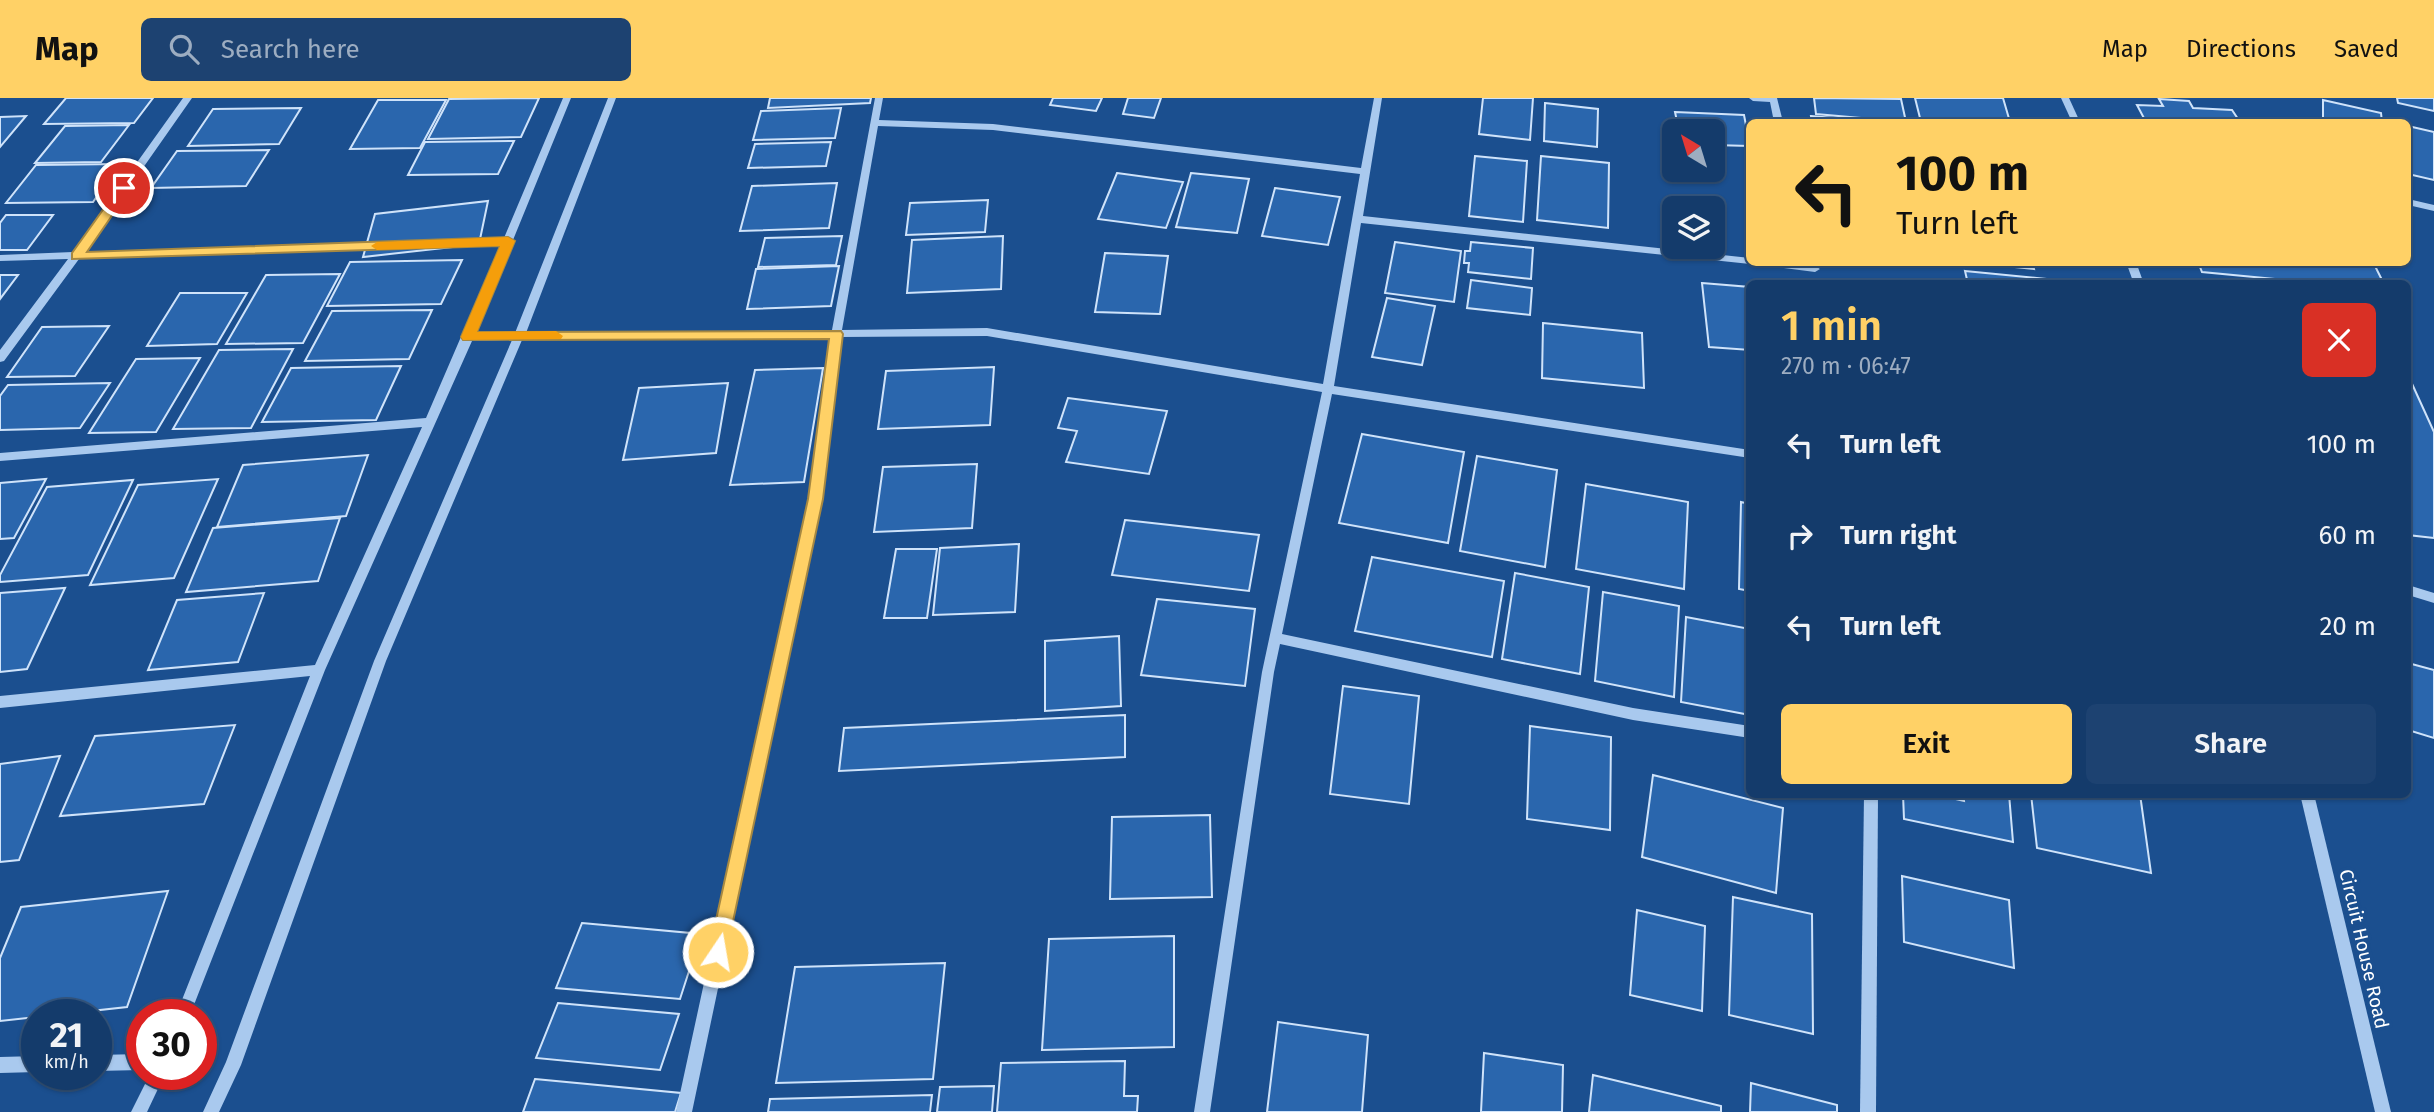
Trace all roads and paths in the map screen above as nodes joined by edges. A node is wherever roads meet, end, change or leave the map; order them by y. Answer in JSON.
{"nodes":[{"id":1,"x":188,"y":98,"type":"edge"},
{"id":2,"x":567,"y":98,"type":"edge"},
{"id":3,"x":612,"y":98,"type":"edge"},
{"id":4,"x":879,"y":98,"type":"edge"},
{"id":5,"x":1378,"y":98,"type":"edge"},
{"id":6,"x":1753,"y":98,"type":"edge"},
{"id":7,"x":2064,"y":98,"type":"edge"},
{"id":8,"x":1773,"y":99,"type":"edge"},
{"id":9,"x":1778,"y":119,"type":"edge"},
{"id":10,"x":2075,"y":119,"type":"edge"},
{"id":11,"x":874,"y":123,"type":"junction"},
{"id":12,"x":1366,"y":172,"type":"junction"},
{"id":13,"x":2411,"y":203,"type":"edge"},
{"id":14,"x":2434,"y":208,"type":"edge"},
{"id":15,"x":1358,"y":219,"type":"junction"},
{"id":16,"x":508,"y":241,"type":"junction"},
{"id":17,"x":76,"y":256,"type":"junction"},
{"id":18,"x":0,"y":258,"type":"edge"},
{"id":19,"x":1746,"y":261,"type":"edge"},
{"id":20,"x":836,"y":334,"type":"junction"},
{"id":21,"x":519,"y":336,"type":"junction"},
{"id":22,"x":468,"y":337,"type":"junction"},
{"id":23,"x":0,"y":358,"type":"edge"},
{"id":24,"x":1328,"y":389,"type":"junction"},
{"id":25,"x":428,"y":422,"type":"junction"},
{"id":26,"x":1746,"y":453,"type":"edge"},
{"id":27,"x":0,"y":457,"type":"edge"},
{"id":28,"x":2411,"y":591,"type":"edge"},
{"id":29,"x":2434,"y":598,"type":"edge"},
{"id":30,"x":1276,"y":638,"type":"junction"},
{"id":31,"x":319,"y":670,"type":"junction"},
{"id":32,"x":0,"y":702,"type":"edge"},
{"id":33,"x":1746,"y":731,"type":"edge"},
{"id":34,"x":1871,"y":798,"type":"edge"},
{"id":35,"x":2308,"y":798,"type":"edge"},
{"id":36,"x":189,"y":999,"type":"edge"},
{"id":37,"x":21,"y":1064,"type":"edge"},
{"id":38,"x":0,"y":1065,"type":"edge"},
{"id":39,"x":150,"y":1090,"type":"edge"},
{"id":40,"x":139,"y":1112,"type":"edge"},
{"id":41,"x":211,"y":1112,"type":"edge"},
{"id":42,"x":684,"y":1112,"type":"edge"},
{"id":43,"x":1202,"y":1112,"type":"edge"},
{"id":44,"x":1868,"y":1112,"type":"edge"},
{"id":45,"x":2383,"y":1112,"type":"edge"}],
"edges":[{"from":1,"to":17,"type":"street"},
{"from":2,"to":16,"type":"street"},
{"from":3,"to":21,"type":"street"},
{"from":4,"to":11,"type":"street"},
{"from":5,"to":12,"type":"street"},
{"from":6,"to":8,"type":"street"},
{"from":7,"to":10,"type":"street"},
{"from":8,"to":9,"type":"street"},
{"from":11,"to":12,"type":"street"},
{"from":11,"to":20,"type":"street"},
{"from":12,"to":15,"type":"street"},
{"from":13,"to":14,"type":"street"},
{"from":15,"to":19,"type":"street"},
{"from":15,"to":24,"type":"street"},
{"from":16,"to":17,"type":"street"},
{"from":16,"to":22,"type":"street"},
{"from":17,"to":18,"type":"street"},
{"from":17,"to":23,"type":"street"},
{"from":20,"to":21,"type":"street"},
{"from":20,"to":24,"type":"street"},
{"from":20,"to":42,"type":"street"},
{"from":21,"to":22,"type":"street"},
{"from":21,"to":41,"type":"street"},
{"from":22,"to":25,"type":"street"},
{"from":24,"to":26,"type":"street"},
{"from":24,"to":30,"type":"street"},
{"from":25,"to":27,"type":"street"},
{"from":25,"to":31,"type":"street"},
{"from":28,"to":29,"type":"street"},
{"from":30,"to":33,"type":"street"},
{"from":30,"to":43,"type":"street"},
{"from":31,"to":32,"type":"street"},
{"from":31,"to":36,"type":"street"},
{"from":34,"to":44,"type":"street"},
{"from":35,"to":45,"type":"street","name":"Circuit House Road"},
{"from":37,"to":38,"type":"street"},
{"from":39,"to":40,"type":"street"}]}
